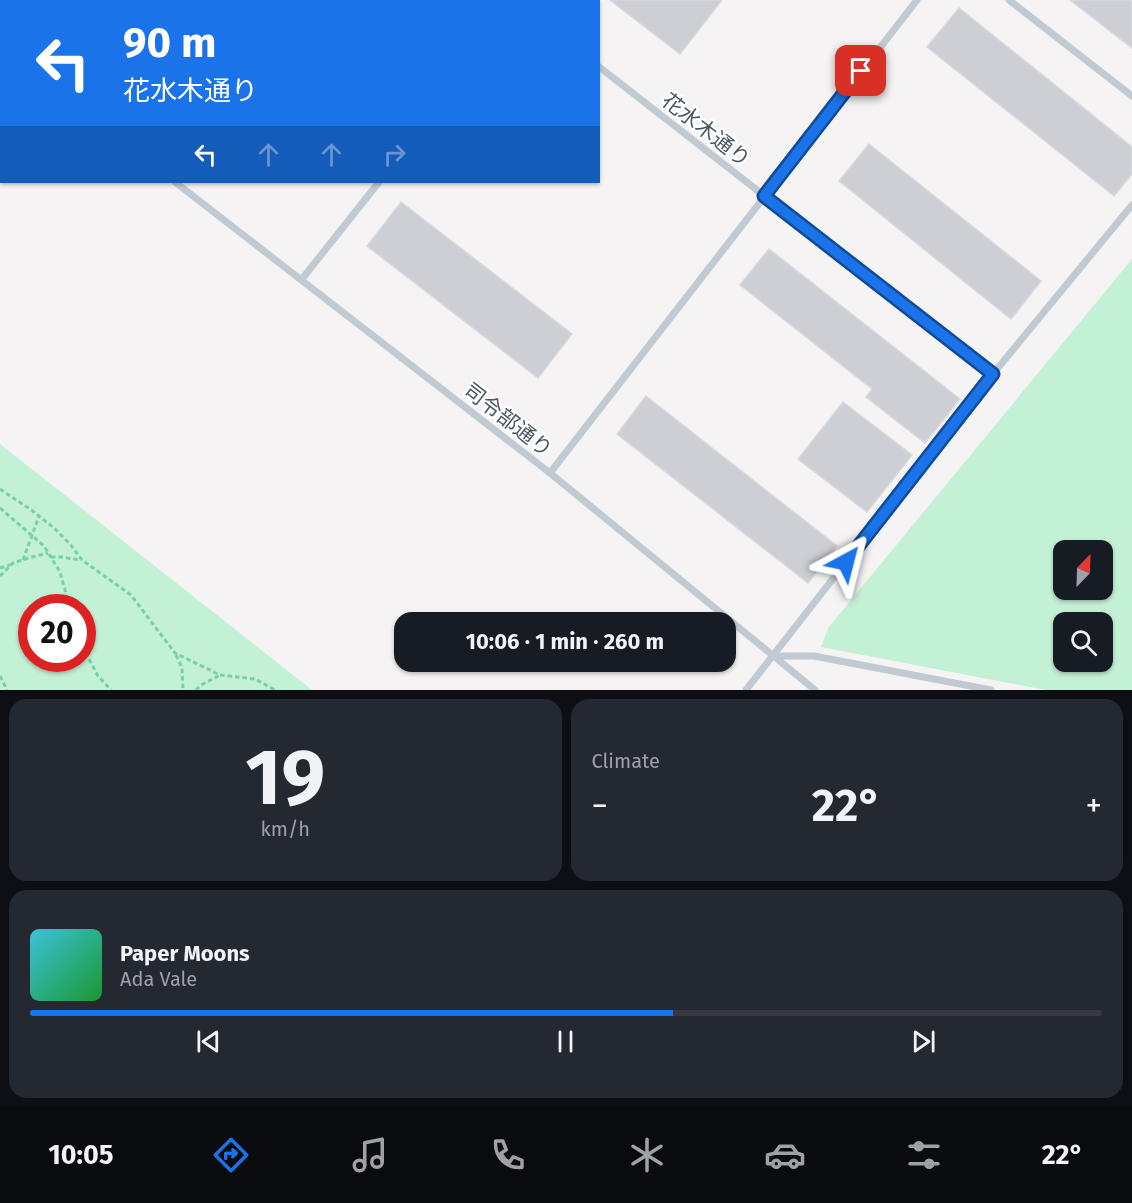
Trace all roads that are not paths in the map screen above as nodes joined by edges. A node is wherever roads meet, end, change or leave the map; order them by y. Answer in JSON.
{"nodes":[{"id":1,"x":917,"y":0,"type":"edge"},
{"id":2,"x":1009,"y":0,"type":"edge"},
{"id":3,"x":600,"y":68,"type":"edge"},
{"id":4,"x":1132,"y":96,"type":"edge"},
{"id":5,"x":176,"y":183,"type":"edge"},
{"id":6,"x":378,"y":183,"type":"edge"},
{"id":7,"x":764,"y":196,"type":"junction"},
{"id":8,"x":1132,"y":205,"type":"edge"},
{"id":9,"x":302,"y":279,"type":"junction"},
{"id":10,"x":993,"y":374,"type":"junction"},
{"id":11,"x":550,"y":473,"type":"junction"},
{"id":12,"x":773,"y":656,"type":"junction"},
{"id":13,"x":746,"y":690,"type":"edge"},
{"id":14,"x":815,"y":690,"type":"edge"},
{"id":15,"x":991,"y":690,"type":"edge"}],
"edges":[{"from":1,"to":7,"type":"lane"},
{"from":2,"to":4,"type":"lane"},
{"from":3,"to":7,"type":"lane","name":"花水木通り"},
{"from":5,"to":9,"type":"lane","name":"司令部通り"},
{"from":6,"to":9,"type":"lane"},
{"from":7,"to":10,"type":"lane","name":"花水木通り"},
{"from":7,"to":11,"type":"lane"},
{"from":8,"to":10,"type":"lane"},
{"from":9,"to":11,"type":"lane","name":"司令部通り"},
{"from":10,"to":12,"type":"lane"},
{"from":11,"to":12,"type":"lane","name":"司令部通り"},
{"from":12,"to":13,"type":"lane"},
{"from":12,"to":14,"type":"lane","name":"司令部通り"},
{"from":12,"to":15,"type":"lane"}]}
